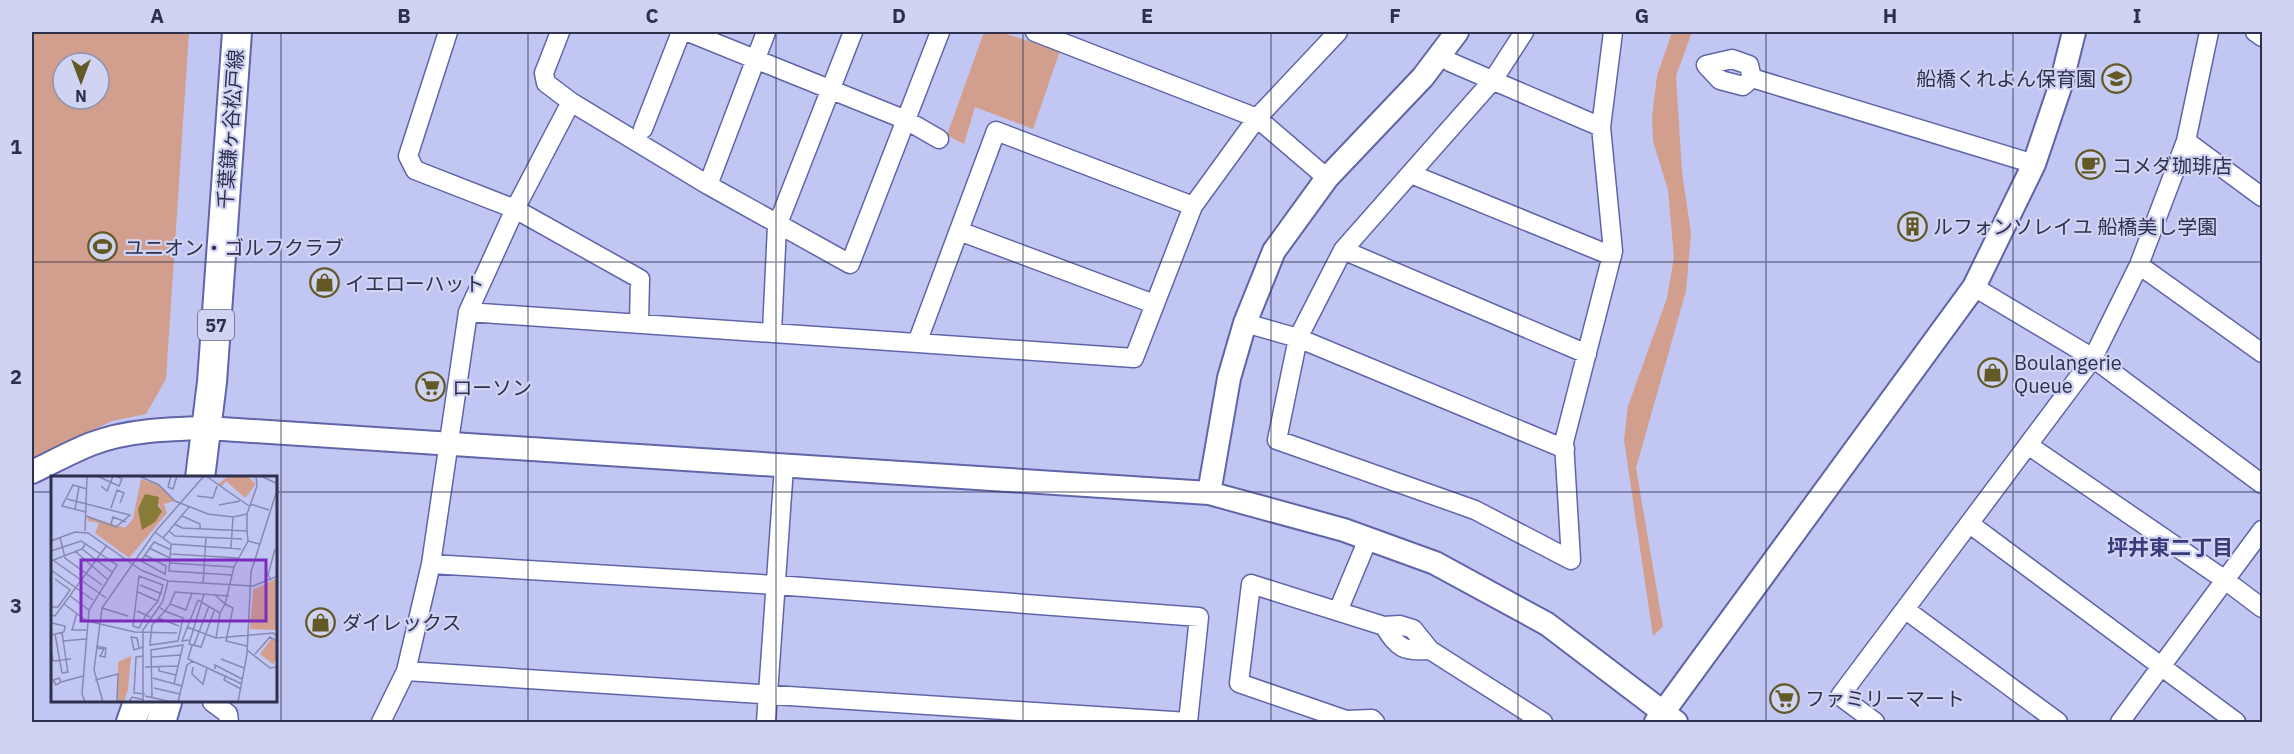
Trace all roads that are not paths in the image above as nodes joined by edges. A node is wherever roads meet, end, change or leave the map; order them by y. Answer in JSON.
{"nodes":[{"id":1,"x":237,"y":32,"type":"edge"},
{"id":2,"x":448,"y":32,"type":"edge"},
{"id":3,"x":560,"y":32,"type":"edge"},
{"id":4,"x":681,"y":32,"type":"edge"},
{"id":5,"x":688,"y":32,"type":"edge"},
{"id":6,"x":766,"y":32,"type":"edge"},
{"id":7,"x":853,"y":32,"type":"edge"},
{"id":8,"x":940,"y":32,"type":"edge"},
{"id":9,"x":1035,"y":32,"type":"edge"},
{"id":10,"x":1334,"y":32,"type":"edge"},
{"id":11,"x":1457,"y":32,"type":"edge"},
{"id":12,"x":1524,"y":32,"type":"edge"},
{"id":13,"x":1613,"y":32,"type":"edge"},
{"id":14,"x":2074,"y":32,"type":"edge"},
{"id":15,"x":2209,"y":32,"type":"edge"},
{"id":16,"x":2255,"y":32,"type":"edge"},
{"id":17,"x":2262,"y":37,"type":"edge"},
{"id":18,"x":1440,"y":55,"type":"junction"},
{"id":19,"x":755,"y":58,"type":"junction"},
{"id":20,"x":1752,"y":78,"type":"dead end"},
{"id":21,"x":1493,"y":80,"type":"junction"},
{"id":22,"x":831,"y":89,"type":"junction"},
{"id":23,"x":571,"y":102,"type":"junction"},
{"id":24,"x":1257,"y":118,"type":"junction"},
{"id":25,"x":906,"y":120,"type":"junction"},
{"id":26,"x":1601,"y":127,"type":"junction"},
{"id":27,"x":643,"y":129,"type":"dead end"},
{"id":28,"x":939,"y":139,"type":"dead end"},
{"id":29,"x":2186,"y":141,"type":"junction"},
{"id":30,"x":2034,"y":164,"type":"junction"},
{"id":31,"x":1411,"y":174,"type":"junction"},
{"id":32,"x":1327,"y":178,"type":"junction"},
{"id":33,"x":708,"y":185,"type":"junction"},
{"id":34,"x":2262,"y":197,"type":"edge"},
{"id":35,"x":1193,"y":206,"type":"junction"},
{"id":36,"x":515,"y":209,"type":"junction"},
{"id":37,"x":777,"y":226,"type":"junction"},
{"id":38,"x":959,"y":231,"type":"junction"},
{"id":39,"x":1343,"y":250,"type":"junction"},
{"id":40,"x":1612,"y":256,"type":"junction"},
{"id":41,"x":2139,"y":265,"type":"junction"},
{"id":42,"x":1974,"y":287,"type":"junction"},
{"id":43,"x":1154,"y":304,"type":"junction"},
{"id":44,"x":468,"y":312,"type":"junction"},
{"id":45,"x":639,"y":322,"type":"junction"},
{"id":46,"x":1245,"y":323,"type":"junction"},
{"id":47,"x":772,"y":332,"type":"junction"},
{"id":48,"x":1298,"y":338,"type":"junction"},
{"id":49,"x":916,"y":343,"type":"junction"},
{"id":50,"x":2262,"y":353,"type":"edge"},
{"id":51,"x":1587,"y":354,"type":"junction"},
{"id":52,"x":2093,"y":358,"type":"junction"},
{"id":53,"x":207,"y":428,"type":"junction"},
{"id":54,"x":450,"y":443,"type":"junction"},
{"id":55,"x":2028,"y":445,"type":"junction"},
{"id":56,"x":1565,"y":449,"type":"junction"},
{"id":57,"x":784,"y":467,"type":"junction"},
{"id":58,"x":32,"y":472,"type":"edge"},
{"id":59,"x":200,"y":476,"type":"edge"},
{"id":60,"x":2262,"y":484,"type":"edge"},
{"id":61,"x":1209,"y":493,"type":"junction"},
{"id":62,"x":1970,"y":524,"type":"junction"},
{"id":63,"x":2262,"y":530,"type":"edge"},
{"id":64,"x":1368,"y":538,"type":"junction"},
{"id":65,"x":431,"y":564,"type":"junction"},
{"id":66,"x":2225,"y":580,"type":"junction"},
{"id":67,"x":776,"y":585,"type":"junction"},
{"id":68,"x":2262,"y":608,"type":"edge"},
{"id":69,"x":1906,"y":610,"type":"junction"},
{"id":70,"x":1338,"y":611,"type":"junction"},
{"id":71,"x":2162,"y":666,"type":"junction"},
{"id":72,"x":406,"y":671,"type":"junction"},
{"id":73,"x":768,"y":694,"type":"junction"},
{"id":74,"x":138,"y":703,"type":"edge"},
{"id":75,"x":167,"y":703,"type":"edge"},
{"id":76,"x":213,"y":703,"type":"edge"},
{"id":77,"x":1665,"y":720,"type":"edge"},
{"id":78,"x":1347,"y":721,"type":"edge"},
{"id":79,"x":1188,"y":722,"type":"edge"},
{"id":80,"x":131,"y":723,"type":"edge"},
{"id":81,"x":161,"y":723,"type":"edge"},
{"id":82,"x":229,"y":723,"type":"edge"},
{"id":83,"x":381,"y":723,"type":"edge"},
{"id":84,"x":766,"y":723,"type":"edge"},
{"id":85,"x":1375,"y":723,"type":"edge"},
{"id":86,"x":1543,"y":723,"type":"edge"},
{"id":87,"x":1875,"y":723,"type":"edge"},
{"id":88,"x":2058,"y":723,"type":"edge"},
{"id":89,"x":2121,"y":723,"type":"edge"},
{"id":90,"x":2236,"y":723,"type":"edge"}],
"edges":[{"from":1,"to":53,"type":"main road","name":"千葉鎌ヶ谷松戸線","number":"57"},
{"from":2,"to":36,"type":"street"},
{"from":3,"to":23,"type":"street"},
{"from":4,"to":27,"type":"street"},
{"from":5,"to":19,"type":"street"},
{"from":6,"to":19,"type":"street"},
{"from":7,"to":22,"type":"street"},
{"from":8,"to":25,"type":"street"},
{"from":9,"to":24,"type":"street"},
{"from":10,"to":24,"type":"street"},
{"from":11,"to":18,"type":"street"},
{"from":12,"to":21,"type":"street"},
{"from":13,"to":26,"type":"street"},
{"from":14,"to":30,"type":"street"},
{"from":15,"to":29,"type":"street"},
{"from":16,"to":17,"type":"street"},
{"from":18,"to":21,"type":"street"},
{"from":18,"to":32,"type":"street"},
{"from":19,"to":22,"type":"street"},
{"from":19,"to":33,"type":"street"},
{"from":20,"to":30,"type":"street"},
{"from":21,"to":26,"type":"street"},
{"from":21,"to":31,"type":"street"},
{"from":22,"to":25,"type":"street"},
{"from":22,"to":37,"type":"street"},
{"from":23,"to":33,"type":"street"},
{"from":23,"to":36,"type":"street"},
{"from":24,"to":32,"type":"street"},
{"from":24,"to":35,"type":"street"},
{"from":25,"to":28,"type":"street"},
{"from":25,"to":37,"type":"street"},
{"from":26,"to":40,"type":"street"},
{"from":29,"to":34,"type":"street"},
{"from":29,"to":41,"type":"street"},
{"from":30,"to":42,"type":"street"},
{"from":31,"to":39,"type":"street"},
{"from":31,"to":40,"type":"street"},
{"from":32,"to":46,"type":"street"},
{"from":33,"to":37,"type":"street"},
{"from":35,"to":38,"type":"street"},
{"from":35,"to":43,"type":"street"},
{"from":36,"to":44,"type":"street"},
{"from":36,"to":45,"type":"street"},
{"from":37,"to":47,"type":"street"},
{"from":38,"to":43,"type":"street"},
{"from":38,"to":49,"type":"street"},
{"from":39,"to":48,"type":"street"},
{"from":39,"to":51,"type":"street"},
{"from":40,"to":51,"type":"street"},
{"from":41,"to":50,"type":"street"},
{"from":41,"to":52,"type":"street"},
{"from":42,"to":52,"type":"street"},
{"from":42,"to":77,"type":"street"},
{"from":43,"to":49,"type":"street"},
{"from":44,"to":45,"type":"street"},
{"from":44,"to":54,"type":"street"},
{"from":45,"to":47,"type":"street"},
{"from":46,"to":48,"type":"street"},
{"from":46,"to":61,"type":"street"},
{"from":47,"to":49,"type":"street"},
{"from":48,"to":56,"type":"street"},
{"from":48,"to":56,"type":"street"},
{"from":51,"to":56,"type":"street"},
{"from":52,"to":55,"type":"street"},
{"from":52,"to":60,"type":"street"},
{"from":53,"to":54,"type":"street"},
{"from":53,"to":58,"type":"street"},
{"from":53,"to":59,"type":"main road","name":"千葉鎌ヶ谷松戸線","number":"57"},
{"from":54,"to":57,"type":"street"},
{"from":54,"to":65,"type":"street"},
{"from":55,"to":62,"type":"street"},
{"from":55,"to":66,"type":"street"},
{"from":57,"to":61,"type":"street"},
{"from":57,"to":67,"type":"street"},
{"from":61,"to":64,"type":"street"},
{"from":62,"to":69,"type":"street"},
{"from":62,"to":71,"type":"street"},
{"from":63,"to":66,"type":"street"},
{"from":64,"to":70,"type":"street"},
{"from":64,"to":77,"type":"street"},
{"from":65,"to":67,"type":"street"},
{"from":65,"to":72,"type":"street"},
{"from":66,"to":68,"type":"street"},
{"from":66,"to":71,"type":"street"},
{"from":67,"to":73,"type":"street"},
{"from":67,"to":79,"type":"street"},
{"from":69,"to":87,"type":"street"},
{"from":69,"to":88,"type":"street"},
{"from":70,"to":78,"type":"street"},
{"from":70,"to":86,"type":"street"},
{"from":71,"to":89,"type":"street"},
{"from":71,"to":90,"type":"street"},
{"from":72,"to":73,"type":"street"},
{"from":72,"to":83,"type":"street"},
{"from":73,"to":79,"type":"street"},
{"from":73,"to":84,"type":"street"},
{"from":74,"to":80,"type":"main road"},
{"from":75,"to":81,"type":"main road"},
{"from":76,"to":82,"type":"street"},
{"from":78,"to":85,"type":"street"}]}
